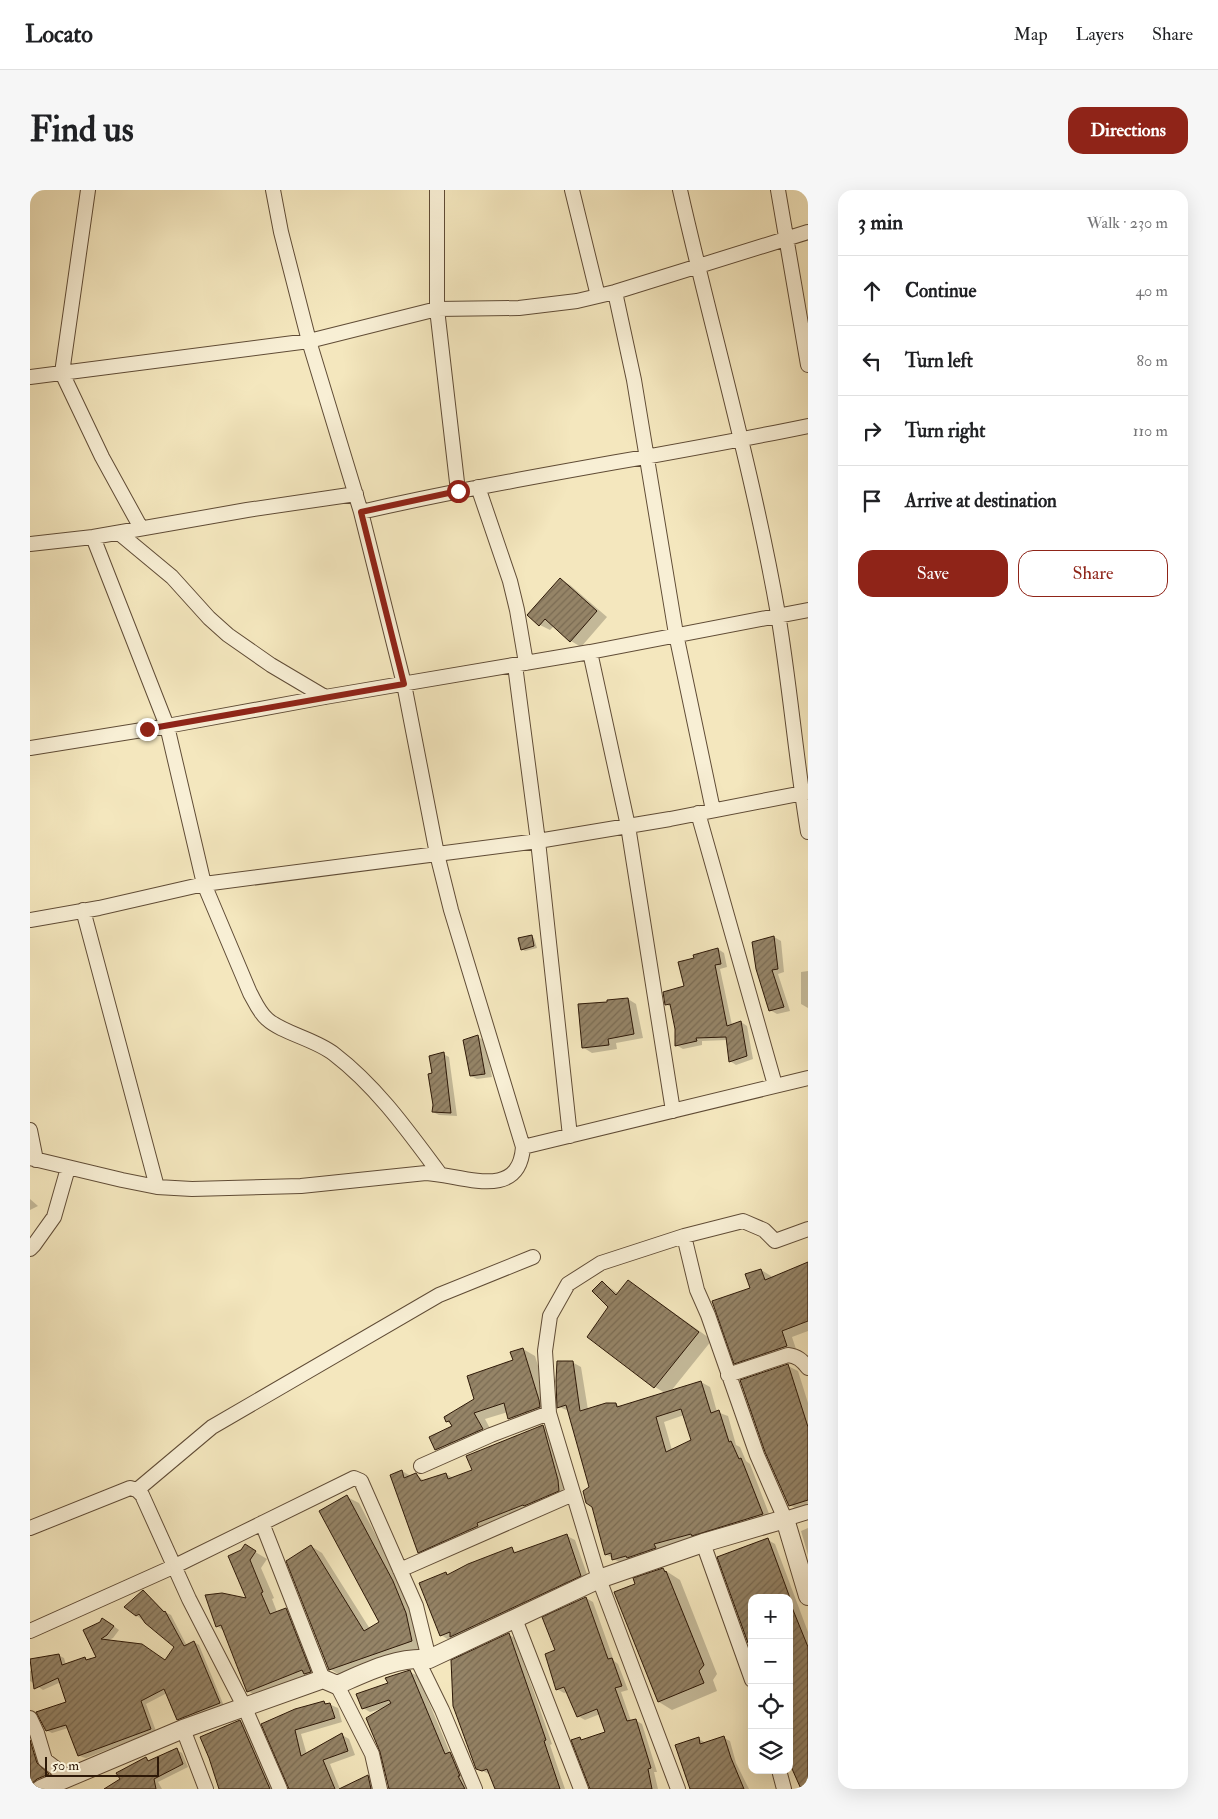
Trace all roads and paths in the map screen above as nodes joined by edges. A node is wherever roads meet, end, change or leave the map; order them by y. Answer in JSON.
{"nodes":[{"id":1,"x":88,"y":190,"type":"edge"},
{"id":2,"x":273,"y":190,"type":"edge"},
{"id":3,"x":437,"y":190,"type":"edge"},
{"id":4,"x":572,"y":190,"type":"edge"},
{"id":5,"x":680,"y":190,"type":"edge"},
{"id":6,"x":778,"y":190,"type":"edge"},
{"id":7,"x":808,"y":232,"type":"edge"},
{"id":8,"x":786,"y":238,"type":"junction"},
{"id":9,"x":697,"y":266,"type":"junction"},
{"id":10,"x":615,"y":292,"type":"junction"},
{"id":11,"x":598,"y":296,"type":"junction"},
{"id":12,"x":437,"y":309,"type":"junction"},
{"id":13,"x":309,"y":341,"type":"junction"},
{"id":14,"x":808,"y":365,"type":"edge"},
{"id":15,"x":62,"y":373,"type":"junction"},
{"id":16,"x":30,"y":378,"type":"edge"},
{"id":17,"x":808,"y":426,"type":"edge"},
{"id":18,"x":742,"y":440,"type":"junction"},
{"id":19,"x":647,"y":458,"type":"junction"},
{"id":20,"x":478,"y":487,"type":"junction"},
{"id":21,"x":458,"y":491,"type":"junction"},
{"id":22,"x":356,"y":494,"type":"junction"},
{"id":23,"x":361,"y":512,"type":"junction"},
{"id":24,"x":141,"y":528,"type":"junction"},
{"id":25,"x":119,"y":533,"type":"junction"},
{"id":26,"x":93,"y":537,"type":"junction"},
{"id":27,"x":30,"y":544,"type":"edge"},
{"id":28,"x":808,"y":610,"type":"edge"},
{"id":29,"x":778,"y":615,"type":"junction"},
{"id":30,"x":676,"y":634,"type":"junction"},
{"id":31,"x":590,"y":652,"type":"junction"},
{"id":32,"x":520,"y":664,"type":"junction"},
{"id":33,"x":404,"y":684,"type":"junction"},
{"id":34,"x":326,"y":697,"type":"junction"},
{"id":35,"x":167,"y":726,"type":"junction"},
{"id":36,"x":30,"y":748,"type":"edge"},
{"id":37,"x":805,"y":793,"type":"edge"},
{"id":38,"x":713,"y":810,"type":"junction"},
{"id":39,"x":698,"y":813,"type":"junction"},
{"id":40,"x":628,"y":826,"type":"junction"},
{"id":41,"x":808,"y":832,"type":"edge"},
{"id":42,"x":538,"y":841,"type":"junction"},
{"id":43,"x":437,"y":854,"type":"junction"},
{"id":44,"x":204,"y":884,"type":"junction"},
{"id":45,"x":83,"y":910,"type":"junction"},
{"id":46,"x":30,"y":920,"type":"edge"},
{"id":47,"x":808,"y":1078,"type":"edge"},
{"id":48,"x":775,"y":1085,"type":"junction"},
{"id":49,"x":673,"y":1111,"type":"junction"},
{"id":50,"x":30,"y":1130,"type":"edge"},
{"id":51,"x":570,"y":1136,"type":"junction"},
{"id":52,"x":524,"y":1147,"type":"junction"},
{"id":53,"x":33,"y":1159,"type":"edge"},
{"id":54,"x":68,"y":1168,"type":"junction"},
{"id":55,"x":440,"y":1174,"type":"junction"},
{"id":56,"x":158,"y":1187,"type":"junction"},
{"id":57,"x":808,"y":1229,"type":"edge"},
{"id":58,"x":684,"y":1236,"type":"junction"},
{"id":59,"x":30,"y":1249,"type":"edge"},
{"id":60,"x":533,"y":1257,"type":"dead end"},
{"id":61,"x":808,"y":1368,"type":"edge"},
{"id":62,"x":728,"y":1375,"type":"junction"},
{"id":63,"x":549,"y":1413,"type":"junction"},
{"id":64,"x":422,"y":1466,"type":"dead end"},
{"id":65,"x":137,"y":1490,"type":"junction"},
{"id":66,"x":573,"y":1494,"type":"junction"},
{"id":67,"x":808,"y":1512,"type":"edge"},
{"id":68,"x":785,"y":1519,"type":"junction"},
{"id":69,"x":262,"y":1523,"type":"junction"},
{"id":70,"x":30,"y":1528,"type":"edge"},
{"id":71,"x":703,"y":1543,"type":"junction"},
{"id":72,"x":175,"y":1566,"type":"junction"},
{"id":73,"x":400,"y":1570,"type":"junction"},
{"id":74,"x":599,"y":1579,"type":"junction"},
{"id":75,"x":808,"y":1596,"type":"edge"},
{"id":76,"x":515,"y":1619,"type":"junction"},
{"id":77,"x":30,"y":1631,"type":"edge"},
{"id":78,"x":423,"y":1659,"type":"junction"},
{"id":79,"x":748,"y":1669,"type":"edge"},
{"id":80,"x":330,"y":1682,"type":"junction"},
{"id":81,"x":244,"y":1706,"type":"junction"},
{"id":82,"x":30,"y":1718,"type":"edge"},
{"id":83,"x":183,"y":1729,"type":"junction"},
{"id":84,"x":780,"y":1774,"type":"edge"},
{"id":85,"x":67,"y":1777,"type":"junction"},
{"id":86,"x":41,"y":1789,"type":"edge"},
{"id":87,"x":206,"y":1789,"type":"edge"},
{"id":88,"x":280,"y":1789,"type":"edge"},
{"id":89,"x":380,"y":1789,"type":"edge"},
{"id":90,"x":475,"y":1789,"type":"edge"},
{"id":91,"x":581,"y":1789,"type":"edge"},
{"id":92,"x":678,"y":1789,"type":"edge"},
{"id":93,"x":784,"y":1789,"type":"edge"}],
"edges":[{"from":1,"to":15,"type":"street"},
{"from":2,"to":13,"type":"street"},
{"from":3,"to":12,"type":"street"},
{"from":4,"to":11,"type":"street"},
{"from":5,"to":9,"type":"street"},
{"from":6,"to":8,"type":"street"},
{"from":7,"to":8,"type":"street"},
{"from":8,"to":9,"type":"street"},
{"from":8,"to":14,"type":"street"},
{"from":9,"to":10,"type":"street"},
{"from":9,"to":18,"type":"street"},
{"from":10,"to":11,"type":"street"},
{"from":10,"to":19,"type":"street"},
{"from":11,"to":12,"type":"street"},
{"from":12,"to":13,"type":"street"},
{"from":12,"to":21,"type":"street"},
{"from":13,"to":15,"type":"street"},
{"from":13,"to":22,"type":"street"},
{"from":15,"to":16,"type":"street"},
{"from":15,"to":24,"type":"street"},
{"from":17,"to":18,"type":"street"},
{"from":18,"to":19,"type":"street"},
{"from":18,"to":29,"type":"street"},
{"from":19,"to":20,"type":"street"},
{"from":19,"to":30,"type":"street"},
{"from":20,"to":21,"type":"street"},
{"from":20,"to":32,"type":"street"},
{"from":21,"to":23,"type":"street"},
{"from":22,"to":23,"type":"street"},
{"from":22,"to":24,"type":"street"},
{"from":23,"to":33,"type":"street"},
{"from":24,"to":25,"type":"street"},
{"from":25,"to":26,"type":"street"},
{"from":25,"to":34,"type":"street"},
{"from":26,"to":27,"type":"street"},
{"from":26,"to":35,"type":"street"},
{"from":28,"to":29,"type":"street"},
{"from":29,"to":30,"type":"street"},
{"from":29,"to":37,"type":"street"},
{"from":30,"to":31,"type":"street"},
{"from":30,"to":38,"type":"street"},
{"from":31,"to":32,"type":"street"},
{"from":31,"to":40,"type":"street"},
{"from":32,"to":33,"type":"street"},
{"from":32,"to":42,"type":"street"},
{"from":33,"to":34,"type":"street"},
{"from":33,"to":43,"type":"street"},
{"from":34,"to":35,"type":"street"},
{"from":35,"to":36,"type":"street"},
{"from":35,"to":44,"type":"street"},
{"from":37,"to":38,"type":"street"},
{"from":37,"to":41,"type":"street"},
{"from":38,"to":39,"type":"street"},
{"from":39,"to":40,"type":"street"},
{"from":39,"to":48,"type":"street"},
{"from":40,"to":42,"type":"street"},
{"from":40,"to":49,"type":"street"},
{"from":42,"to":43,"type":"street"},
{"from":42,"to":51,"type":"street"},
{"from":43,"to":44,"type":"street"},
{"from":43,"to":52,"type":"street"},
{"from":44,"to":45,"type":"street"},
{"from":44,"to":55,"type":"street"},
{"from":45,"to":46,"type":"street"},
{"from":45,"to":56,"type":"street"},
{"from":47,"to":48,"type":"street"},
{"from":48,"to":49,"type":"street"},
{"from":49,"to":51,"type":"street"},
{"from":50,"to":53,"type":"street"},
{"from":51,"to":52,"type":"street"},
{"from":52,"to":55,"type":"street"},
{"from":53,"to":54,"type":"street"},
{"from":54,"to":56,"type":"street"},
{"from":54,"to":59,"type":"street"},
{"from":55,"to":56,"type":"street"},
{"from":57,"to":58,"type":"street"},
{"from":58,"to":62,"type":"street"},
{"from":58,"to":63,"type":"street"},
{"from":60,"to":65,"type":"street"},
{"from":61,"to":62,"type":"street"},
{"from":62,"to":68,"type":"street"},
{"from":63,"to":64,"type":"street"},
{"from":63,"to":66,"type":"street"},
{"from":65,"to":70,"type":"street"},
{"from":65,"to":72,"type":"street"},
{"from":66,"to":73,"type":"street"},
{"from":66,"to":74,"type":"street"},
{"from":67,"to":68,"type":"street"},
{"from":68,"to":71,"type":"street"},
{"from":68,"to":75,"type":"street"},
{"from":69,"to":72,"type":"street"},
{"from":69,"to":73,"type":"street"},
{"from":69,"to":80,"type":"street"},
{"from":71,"to":74,"type":"street"},
{"from":71,"to":79,"type":"street"},
{"from":72,"to":77,"type":"street"},
{"from":72,"to":81,"type":"street"},
{"from":73,"to":78,"type":"street"},
{"from":74,"to":76,"type":"street"},
{"from":74,"to":92,"type":"street"},
{"from":76,"to":78,"type":"street"},
{"from":76,"to":91,"type":"street"},
{"from":78,"to":80,"type":"street"},
{"from":78,"to":90,"type":"street"},
{"from":80,"to":81,"type":"street"},
{"from":80,"to":89,"type":"street"},
{"from":81,"to":83,"type":"street"},
{"from":81,"to":88,"type":"street"},
{"from":82,"to":85,"type":"street"},
{"from":83,"to":85,"type":"street"},
{"from":83,"to":87,"type":"street"},
{"from":84,"to":93,"type":"street"},
{"from":85,"to":86,"type":"street"}]}
